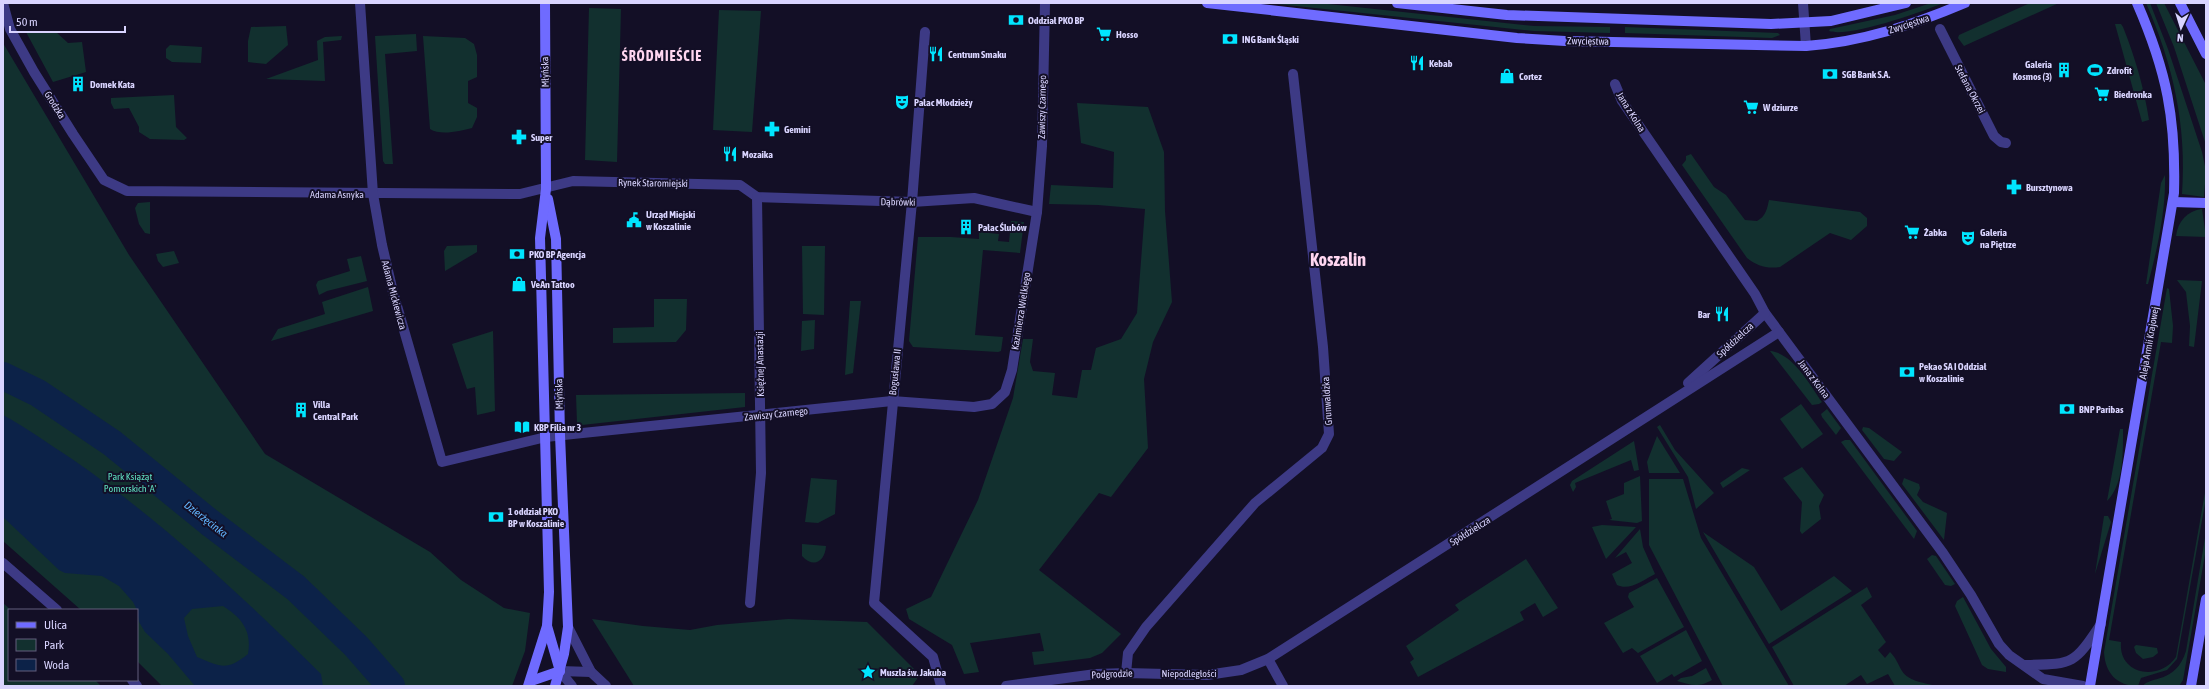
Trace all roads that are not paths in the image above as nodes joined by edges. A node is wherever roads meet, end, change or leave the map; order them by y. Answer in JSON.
{"nodes":[{"id":1,"x":3,"y":3,"type":"edge"},
{"id":2,"x":360,"y":3,"type":"edge"},
{"id":3,"x":545,"y":3,"type":"edge"},
{"id":4,"x":1045,"y":3,"type":"edge"},
{"id":5,"x":1207,"y":3,"type":"edge"},
{"id":6,"x":1397,"y":3,"type":"edge"},
{"id":7,"x":1803,"y":3,"type":"edge"},
{"id":8,"x":1906,"y":3,"type":"edge"},
{"id":9,"x":1964,"y":3,"type":"edge"},
{"id":10,"x":2137,"y":3,"type":"edge"},
{"id":11,"x":2180,"y":3,"type":"edge"},
{"id":12,"x":1804,"y":24,"type":"junction"},
{"id":13,"x":1940,"y":29,"type":"dead end"},
{"id":14,"x":925,"y":32,"type":"dead end"},
{"id":15,"x":1806,"y":46,"type":"junction"},
{"id":16,"x":2206,"y":54,"type":"edge"},
{"id":17,"x":1293,"y":74,"type":"dead end"},
{"id":18,"x":1615,"y":84,"type":"dead end"},
{"id":19,"x":2006,"y":143,"type":"dead end"},
{"id":20,"x":546,"y":189,"type":"junction"},
{"id":21,"x":127,"y":192,"type":"joint"},
{"id":22,"x":373,"y":194,"type":"junction"},
{"id":23,"x":757,"y":197,"type":"junction"},
{"id":24,"x":912,"y":202,"type":"junction"},
{"id":25,"x":2173,"y":202,"type":"junction"},
{"id":26,"x":2206,"y":204,"type":"edge"},
{"id":27,"x":1037,"y":212,"type":"junction"},
{"id":28,"x":1765,"y":313,"type":"junction"},
{"id":29,"x":1779,"y":332,"type":"junction"},
{"id":30,"x":1670,"y":400,"type":"junction"},
{"id":31,"x":892,"y":401,"type":"junction"},
{"id":32,"x":992,"y":404,"type":"joint"},
{"id":33,"x":761,"y":416,"type":"junction"},
{"id":34,"x":560,"y":435,"type":"junction"},
{"id":35,"x":546,"y":437,"type":"junction"},
{"id":36,"x":3,"y":563,"type":"edge"},
{"id":37,"x":2206,"y":599,"type":"edge"},
{"id":38,"x":750,"y":604,"type":"dead end"},
{"id":39,"x":56,"y":609,"type":"edge"},
{"id":40,"x":2101,"y":624,"type":"junction"},
{"id":41,"x":547,"y":626,"type":"junction"},
{"id":42,"x":568,"y":627,"type":"junction"},
{"id":43,"x":1268,"y":659,"type":"junction"},
{"id":44,"x":2024,"y":665,"type":"junction"},
{"id":45,"x":560,"y":671,"type":"junction"},
{"id":46,"x":592,"y":672,"type":"junction"},
{"id":47,"x":1126,"y":673,"type":"junction"},
{"id":48,"x":1148,"y":673,"type":"joint"},
{"id":49,"x":529,"y":684,"type":"edge"},
{"id":50,"x":555,"y":686,"type":"edge"},
{"id":51,"x":572,"y":686,"type":"edge"},
{"id":52,"x":606,"y":686,"type":"edge"},
{"id":53,"x":941,"y":686,"type":"edge"},
{"id":54,"x":1006,"y":686,"type":"edge"},
{"id":55,"x":1283,"y":686,"type":"edge"},
{"id":56,"x":2083,"y":686,"type":"edge"},
{"id":57,"x":2090,"y":686,"type":"edge"},
{"id":58,"x":2191,"y":686,"type":"edge"}],
"edges":[{"from":1,"to":21,"type":"street","name":"Grodzka"},
{"from":2,"to":22,"type":"street","name":"Adama Mickiewicza"},
{"from":3,"to":20,"type":"street","name":"Młyńska"},
{"from":4,"to":27,"type":"street","name":"Zawiszy Czarnego"},
{"from":5,"to":15,"type":"street","name":"Zwycięstwa"},
{"from":6,"to":12,"type":"street","name":"Zwycięstwa"},
{"from":7,"to":12,"type":"street"},
{"from":8,"to":12,"type":"street","name":"Zwycięstwa"},
{"from":9,"to":15,"type":"street","name":"Zwycięstwa"},
{"from":10,"to":25,"type":"street","name":"Aleja Armii Krajowej"},
{"from":11,"to":16,"type":"street"},
{"from":12,"to":15,"type":"street"},
{"from":13,"to":19,"type":"street","name":"Stefana Okrzei"},
{"from":14,"to":24,"type":"street","name":"Bogusława II"},
{"from":17,"to":47,"type":"street","name":"Grunwaldzka"},
{"from":18,"to":28,"type":"street","name":"Jana z Kolna"},
{"from":20,"to":22,"type":"street","name":"Adama Asnyka"},
{"from":20,"to":23,"type":"street","name":"Rynek Staromiejski"},
{"from":20,"to":34,"type":"street","name":"Młyńska"},
{"from":20,"to":35,"type":"street","name":"Młyńska"},
{"from":21,"to":22,"type":"street","name":"Adama Asnyka"},
{"from":22,"to":35,"type":"street","name":"Adama Mickiewicza"},
{"from":23,"to":24,"type":"street","name":"Dąbrówki"},
{"from":23,"to":33,"type":"street","name":"Księżnej Anastazji"},
{"from":24,"to":27,"type":"street","name":"Dąbrówki"},
{"from":24,"to":31,"type":"street","name":"Bogusława II"},
{"from":25,"to":26,"type":"street"},
{"from":25,"to":40,"type":"street","name":"Aleja Armii Krajowej"},
{"from":27,"to":32,"type":"street","name":"Kazimierza Wielkiego"},
{"from":28,"to":29,"type":"street","name":"Jana z Kolna"},
{"from":28,"to":30,"type":"street","name":"Spółdzielcza"},
{"from":29,"to":30,"type":"street","name":"Spółdzielcza"},
{"from":29,"to":44,"type":"street","name":"Jana z Kolna"},
{"from":30,"to":43,"type":"street","name":"Spółdzielcza"},
{"from":31,"to":32,"type":"street","name":"Zawiszy Czarnego"},
{"from":31,"to":33,"type":"street","name":"Zawiszy Czarnego"},
{"from":31,"to":53,"type":"street","name":"Bogusława II"},
{"from":33,"to":34,"type":"street","name":"Zawiszy Czarnego"},
{"from":33,"to":38,"type":"street","name":"Księżnej Anastazji"},
{"from":34,"to":35,"type":"street","name":"Adama Mickiewicza"},
{"from":34,"to":42,"type":"street","name":"Młyńska"},
{"from":35,"to":41,"type":"street","name":"Młyńska"},
{"from":36,"to":39,"type":"street"},
{"from":37,"to":58,"type":"street"},
{"from":40,"to":44,"type":"street"},
{"from":40,"to":57,"type":"street","name":"Aleja Armii Krajowej"},
{"from":41,"to":45,"type":"street","name":"Młyńska"},
{"from":41,"to":49,"type":"street","name":"Młyńska"},
{"from":42,"to":45,"type":"street","name":"Młyńska"},
{"from":42,"to":46,"type":"street"},
{"from":43,"to":48,"type":"street","name":"Niepodległości"},
{"from":43,"to":55,"type":"street"},
{"from":44,"to":56,"type":"street","name":"Jana z Kolna"},
{"from":45,"to":46,"type":"street"},
{"from":45,"to":49,"type":"street","name":"Młyńska"},
{"from":45,"to":50,"type":"street","name":"Młyńska"},
{"from":45,"to":51,"type":"street"},
{"from":46,"to":52,"type":"street"},
{"from":47,"to":48,"type":"street","name":"Podgrodzie"},
{"from":47,"to":54,"type":"street","name":"Podgrodzie"}]}
